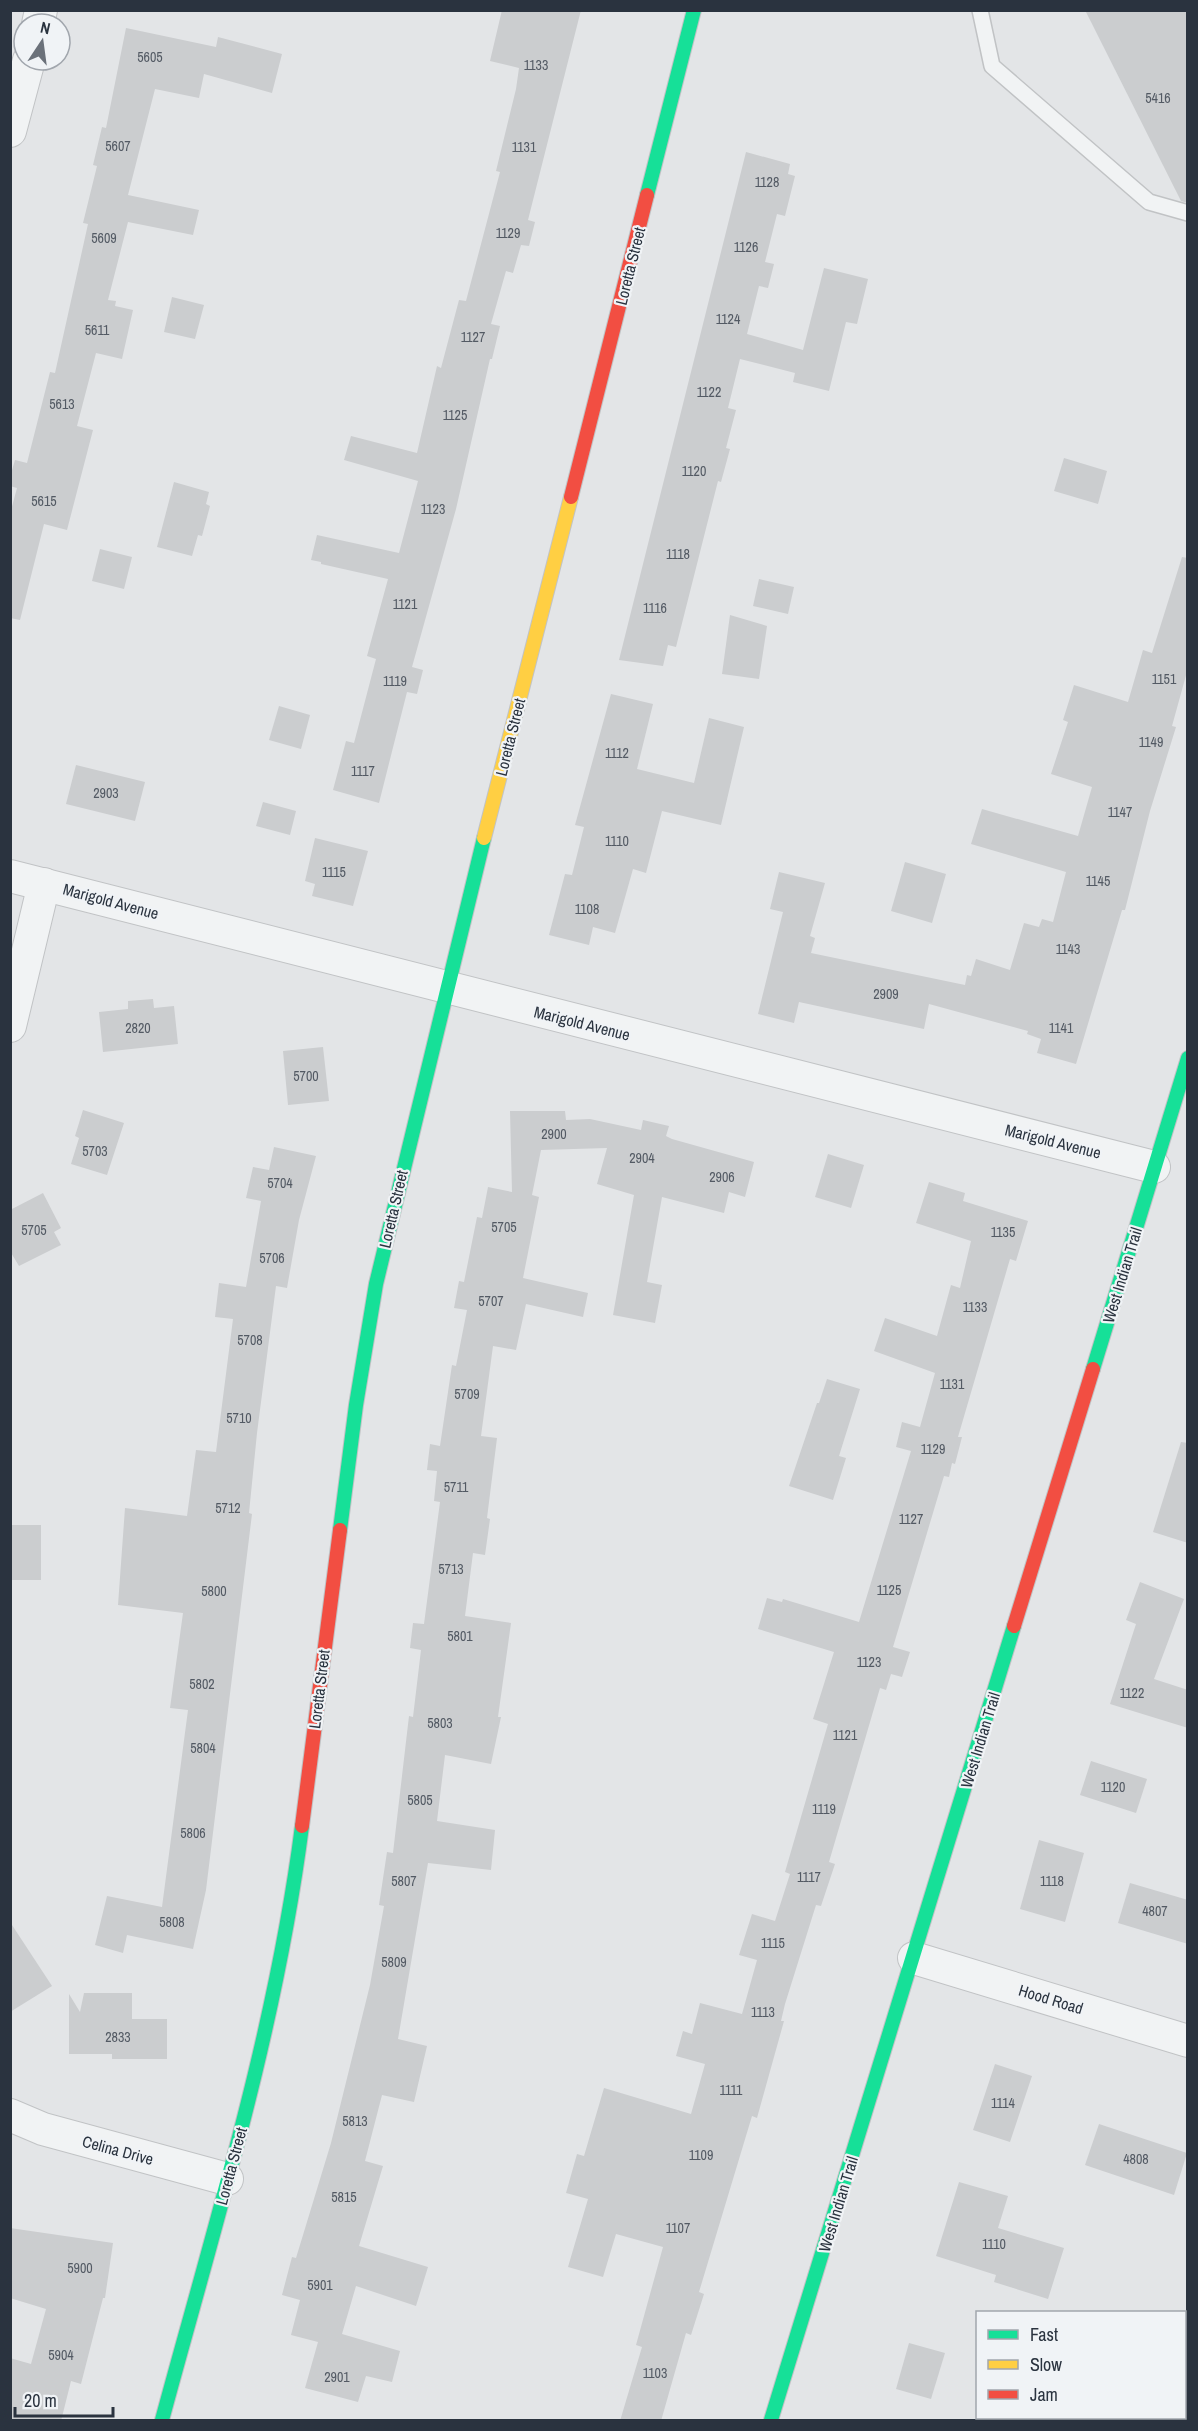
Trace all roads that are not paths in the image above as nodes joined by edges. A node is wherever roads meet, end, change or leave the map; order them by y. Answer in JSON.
{"nodes":[{"id":1,"x":694,"y":10,"type":"edge"},
{"id":2,"x":980,"y":10,"type":"edge"},
{"id":3,"x":26,"y":72,"type":"edge"},
{"id":4,"x":10,"y":131,"type":"edge"},
{"id":5,"x":1188,"y":213,"type":"edge"},
{"id":6,"x":10,"y":876,"type":"edge"},
{"id":7,"x":44,"y":884,"type":"junction"},
{"id":8,"x":446,"y":989,"type":"junction"},
{"id":9,"x":10,"y":1026,"type":"edge"},
{"id":10,"x":1188,"y":1058,"type":"edge"},
{"id":11,"x":1154,"y":1167,"type":"junction"},
{"id":12,"x":914,"y":1958,"type":"junction"},
{"id":13,"x":1188,"y":2041,"type":"edge"},
{"id":14,"x":10,"y":2115,"type":"edge"},
{"id":15,"x":227,"y":2179,"type":"junction"},
{"id":16,"x":162,"y":2421,"type":"edge"},
{"id":17,"x":771,"y":2421,"type":"edge"}],
"edges":[{"from":1,"to":8,"type":"street","name":"Loretta Street"},
{"from":2,"to":5,"type":"lane"},
{"from":3,"to":4,"type":"street"},
{"from":6,"to":7,"type":"street","name":"Marigold Avenue"},
{"from":7,"to":8,"type":"street","name":"Marigold Avenue"},
{"from":7,"to":9,"type":"street"},
{"from":8,"to":11,"type":"street","name":"Marigold Avenue"},
{"from":8,"to":15,"type":"street","name":"Loretta Street"},
{"from":10,"to":11,"type":"street","name":"West Indian Trail"},
{"from":11,"to":12,"type":"street","name":"West Indian Trail"},
{"from":12,"to":13,"type":"street","name":"Hood Road"},
{"from":12,"to":17,"type":"street","name":"West Indian Trail"},
{"from":14,"to":15,"type":"street","name":"Celina Drive"},
{"from":15,"to":16,"type":"street","name":"Loretta Street"}]}
